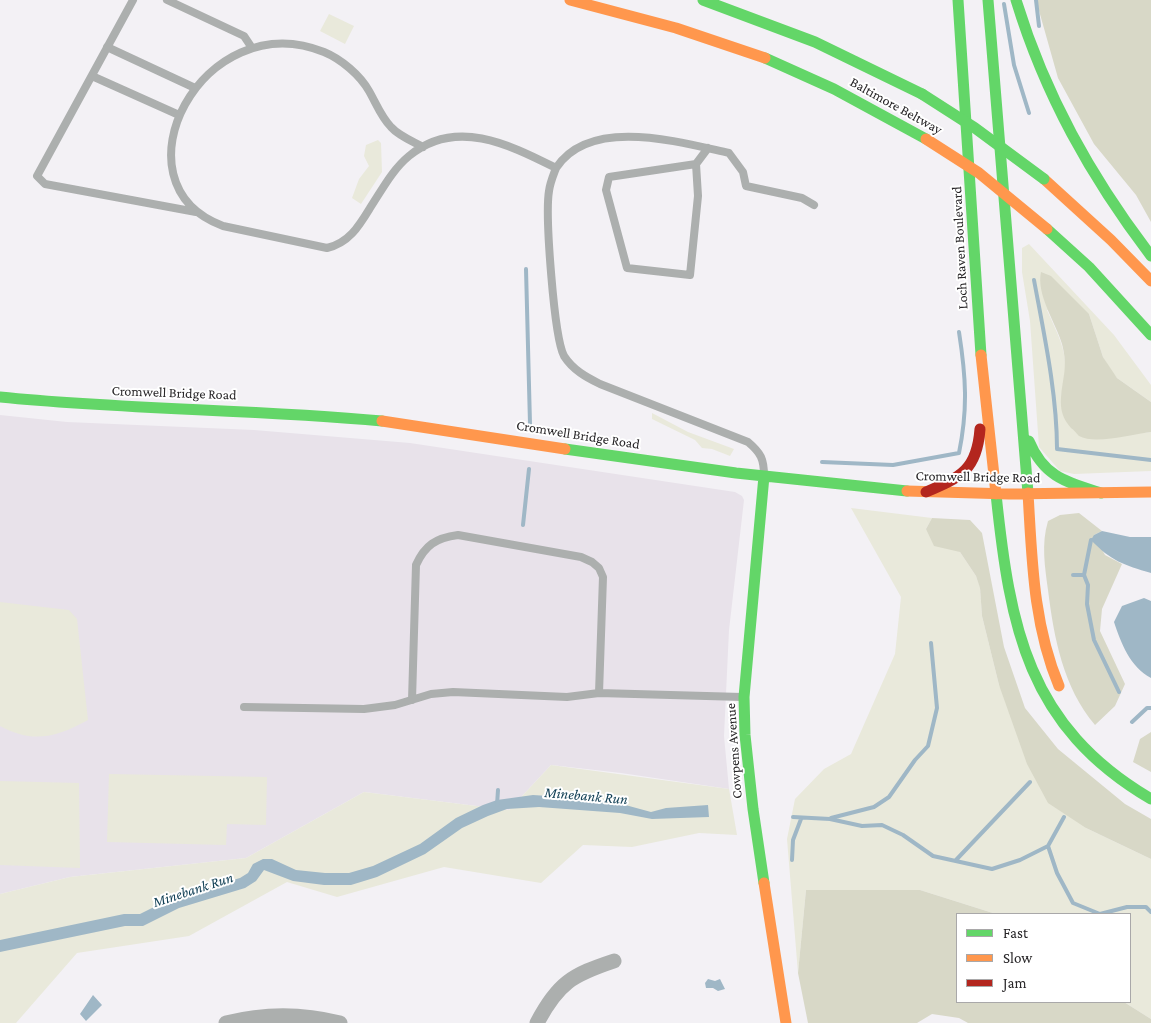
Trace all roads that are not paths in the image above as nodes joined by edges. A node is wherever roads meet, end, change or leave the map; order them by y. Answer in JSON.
{"nodes":[{"id":1,"x":133,"y":0,"type":"edge"},
{"id":2,"x":167,"y":0,"type":"edge"},
{"id":3,"x":570,"y":0,"type":"edge"},
{"id":4,"x":703,"y":0,"type":"edge"},
{"id":5,"x":958,"y":0,"type":"edge"},
{"id":6,"x":988,"y":0,"type":"edge"},
{"id":7,"x":1016,"y":0,"type":"edge"},
{"id":8,"x":108,"y":47,"type":"junction"},
{"id":9,"x":252,"y":48,"type":"junction"},
{"id":10,"x":92,"y":76,"type":"junction"},
{"id":11,"x":194,"y":88,"type":"junction"},
{"id":12,"x":179,"y":115,"type":"junction"},
{"id":13,"x":422,"y":147,"type":"junction"},
{"id":14,"x":708,"y":148,"type":"junction"},
{"id":15,"x":696,"y":164,"type":"junction"},
{"id":16,"x":556,"y":168,"type":"junction"},
{"id":17,"x":814,"y":205,"type":"dead end"},
{"id":18,"x":196,"y":212,"type":"junction"},
{"id":19,"x":1151,"y":256,"type":"edge"},
{"id":20,"x":1151,"y":281,"type":"edge"},
{"id":21,"x":1151,"y":335,"type":"edge"},
{"id":22,"x":982,"y":368,"type":"junction"},
{"id":23,"x":0,"y":397,"type":"edge"},
{"id":24,"x":1024,"y":428,"type":"junction"},
{"id":25,"x":764,"y":476,"type":"junction"},
{"id":26,"x":926,"y":492,"type":"junction"},
{"id":27,"x":1151,"y":492,"type":"edge"},
{"id":28,"x":1028,"y":493,"type":"junction"},
{"id":29,"x":1101,"y":493,"type":"junction"},
{"id":30,"x":996,"y":494,"type":"junction"},
{"id":31,"x":599,"y":693,"type":"junction"},
{"id":32,"x":744,"y":697,"type":"junction"},
{"id":33,"x":1066,"y":699,"type":"dead end"},
{"id":34,"x":412,"y":700,"type":"junction"},
{"id":35,"x":244,"y":707,"type":"dead end"},
{"id":36,"x":1098,"y":744,"type":"dead end"},
{"id":37,"x":1135,"y":774,"type":"dead end"},
{"id":38,"x":1151,"y":799,"type":"edge"},
{"id":39,"x":614,"y":961,"type":"dead end"},
{"id":40,"x":226,"y":1023,"type":"edge"},
{"id":41,"x":340,"y":1023,"type":"edge"},
{"id":42,"x":537,"y":1023,"type":"edge"},
{"id":43,"x":786,"y":1023,"type":"edge"}],
"edges":[{"from":1,"to":8,"type":"lane"},
{"from":2,"to":9,"type":"lane"},
{"from":3,"to":21,"type":"main road","name":"Baltimore Beltway","bridge":true},
{"from":4,"to":20,"type":"main road","name":"Baltimore Beltway","bridge":true},
{"from":5,"to":22,"type":"main road","name":"Loch Raven Boulevard"},
{"from":6,"to":24,"type":"main road"},
{"from":7,"to":19,"type":"main road"},
{"from":8,"to":10,"type":"lane"},
{"from":8,"to":11,"type":"lane"},
{"from":9,"to":11,"type":"lane"},
{"from":9,"to":13,"type":"lane"},
{"from":10,"to":12,"type":"lane"},
{"from":10,"to":18,"type":"lane"},
{"from":11,"to":12,"type":"lane"},
{"from":12,"to":18,"type":"lane"},
{"from":13,"to":16,"type":"lane"},
{"from":13,"to":18,"type":"lane"},
{"from":14,"to":15,"type":"lane"},
{"from":14,"to":16,"type":"lane"},
{"from":14,"to":17,"type":"lane"},
{"from":15,"to":15,"type":"lane"},
{"from":16,"to":25,"type":"lane"},
{"from":22,"to":26,"type":"main road"},
{"from":22,"to":30,"type":"main road","name":"Loch Raven Boulevard"},
{"from":23,"to":25,"type":"main road","name":"Cromwell Bridge Road"},
{"from":24,"to":28,"type":"main road"},
{"from":24,"to":29,"type":"main road"},
{"from":25,"to":26,"type":"main road","name":"Cromwell Bridge Road"},
{"from":25,"to":32,"type":"main road","name":"Cowpens Avenue"},
{"from":26,"to":30,"type":"main road","name":"Cromwell Bridge Road"},
{"from":27,"to":29,"type":"main road","name":"Cromwell Bridge Road"},
{"from":28,"to":29,"type":"main road","name":"Cromwell Bridge Road"},
{"from":28,"to":30,"type":"main road","name":"Cromwell Bridge Road"},
{"from":28,"to":33,"type":"main road"},
{"from":30,"to":38,"type":"main road","name":"Loch Raven Boulevard"},
{"from":31,"to":32,"type":"lane"},
{"from":31,"to":34,"type":"lane"},
{"from":31,"to":34,"type":"lane"},
{"from":32,"to":43,"type":"main road","name":"Cowpens Avenue"},
{"from":34,"to":35,"type":"lane"},
{"from":36,"to":37,"type":"main road"},
{"from":39,"to":42,"type":"street"},
{"from":40,"to":41,"type":"street"}]}
